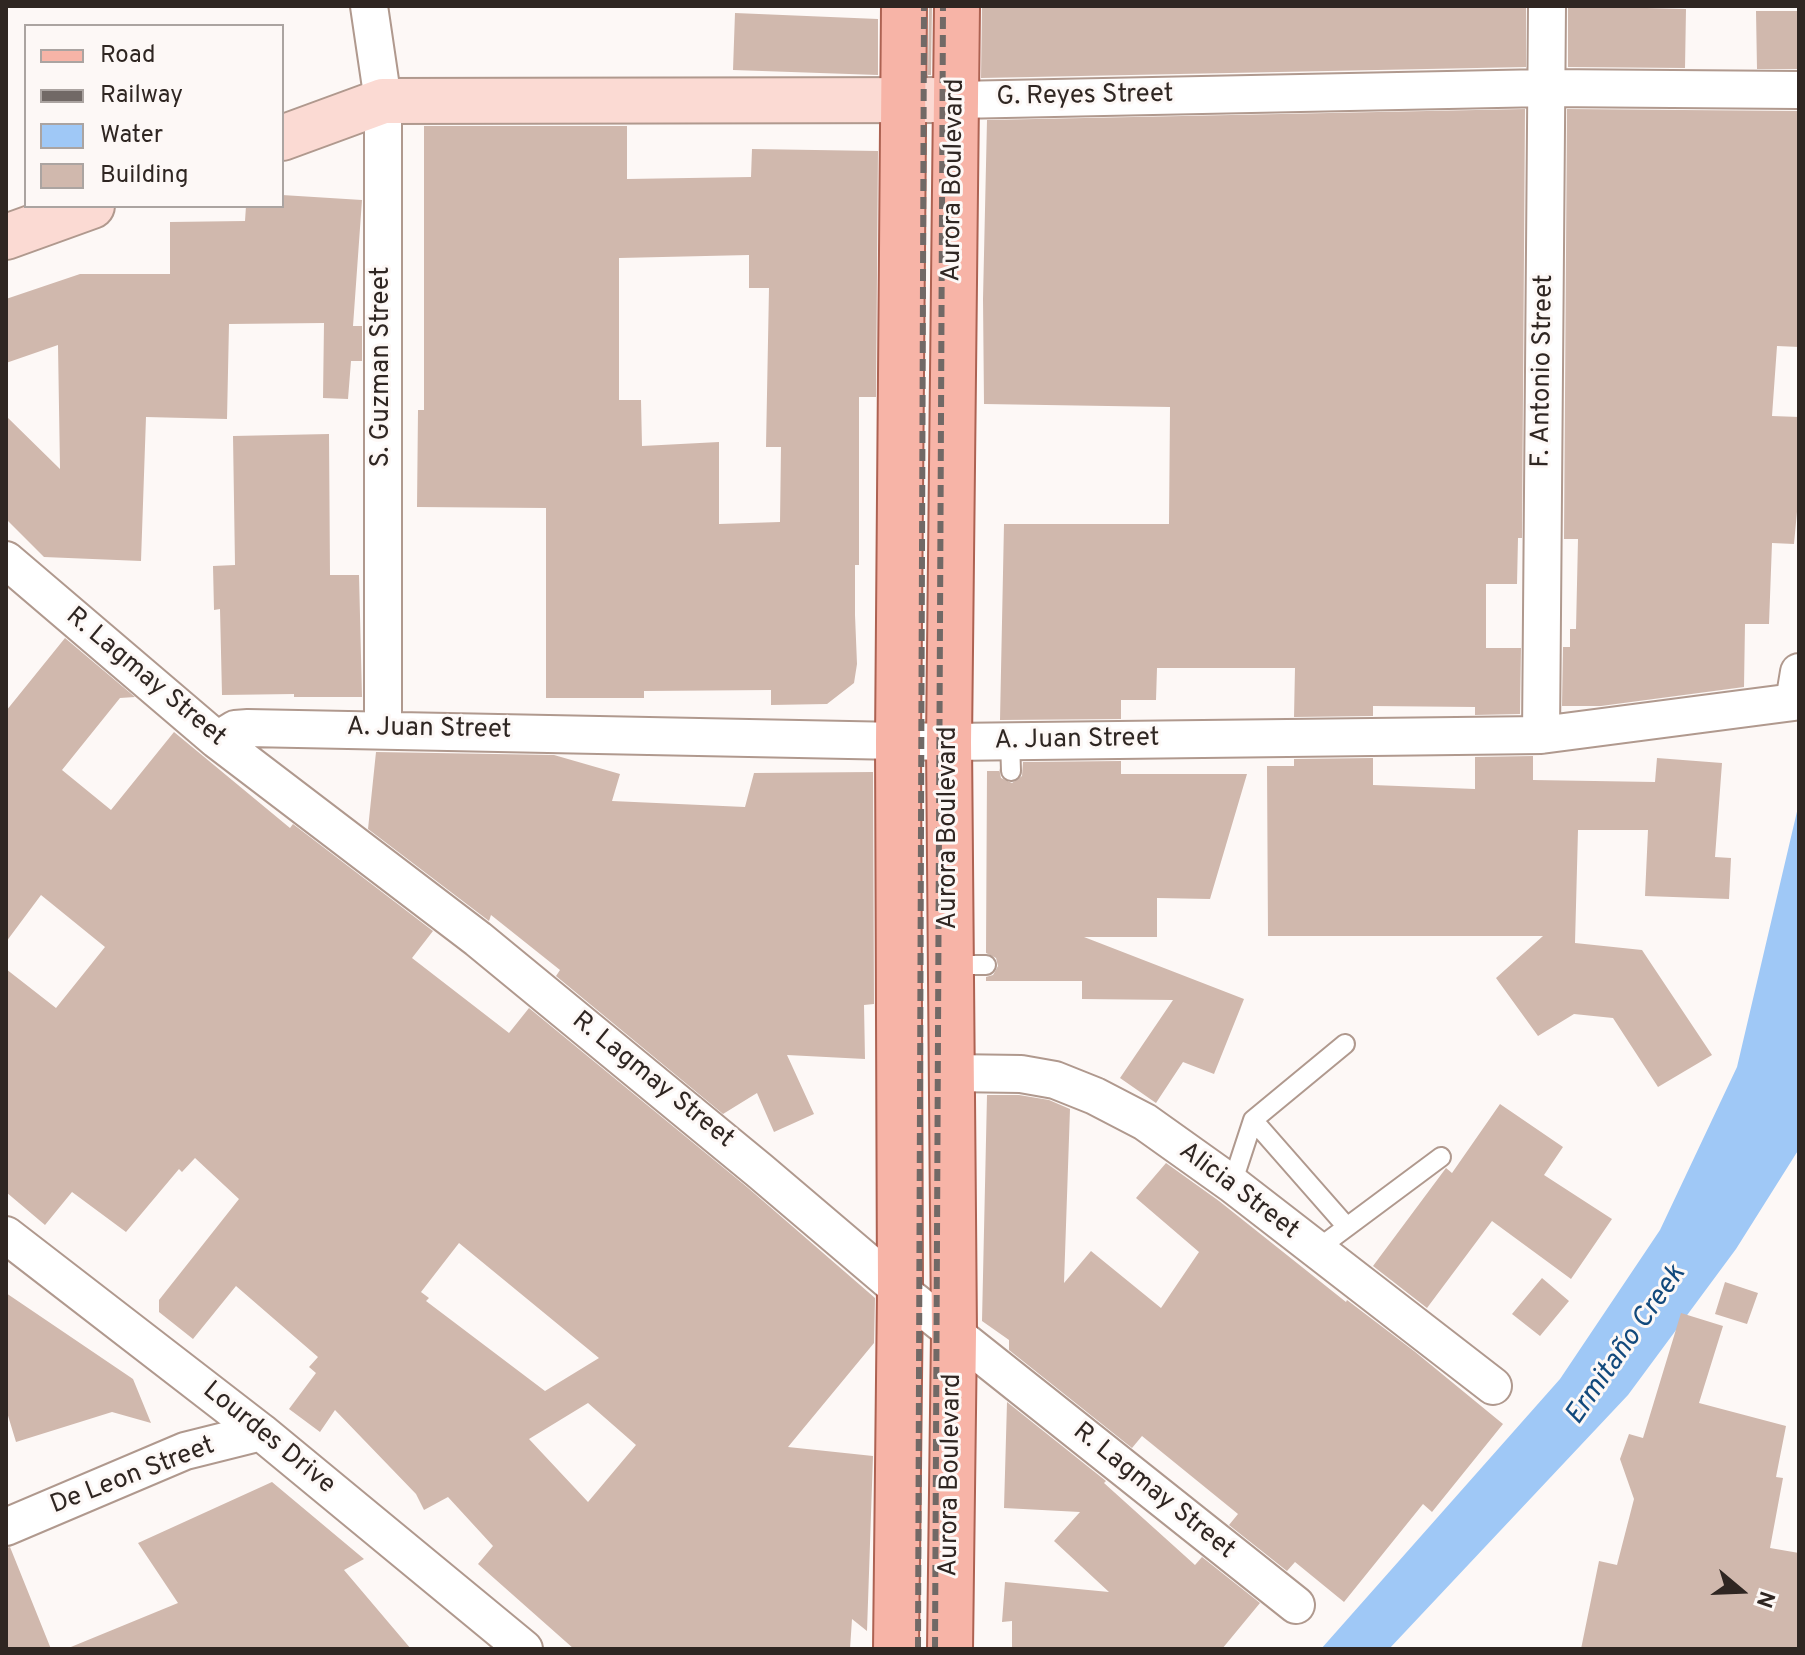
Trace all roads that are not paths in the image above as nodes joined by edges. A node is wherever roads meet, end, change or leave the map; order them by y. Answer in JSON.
{"nodes":[{"id":1,"x":369,"y":6,"type":"edge"},
{"id":2,"x":957,"y":6,"type":"edge"},
{"id":3,"x":1547,"y":6,"type":"edge"},
{"id":4,"x":898,"y":7,"type":"edge"},
{"id":5,"x":1546,"y":88,"type":"junction"},
{"id":6,"x":1799,"y":90,"type":"edge"},
{"id":7,"x":903,"y":99,"type":"junction"},
{"id":8,"x":956,"y":100,"type":"junction"},
{"id":9,"x":383,"y":101,"type":"junction"},
{"id":10,"x":284,"y":137,"type":"edge"},
{"id":11,"x":86,"y":208,"type":"edge"},
{"id":12,"x":6,"y":237,"type":"edge"},
{"id":13,"x":6,"y":560,"type":"edge"},
{"id":14,"x":1796,"y":687,"type":"edge"},
{"id":15,"x":383,"y":729,"type":"junction"},
{"id":16,"x":1541,"y":735,"type":"junction"},
{"id":17,"x":217,"y":740,"type":"junction"},
{"id":18,"x":898,"y":742,"type":"junction"},
{"id":19,"x":949,"y":742,"type":"junction"},
{"id":20,"x":1345,"y":1044,"type":"dead end"},
{"id":21,"x":951,"y":1073,"type":"junction"},
{"id":22,"x":1253,"y":1120,"type":"junction"},
{"id":23,"x":1441,"y":1157,"type":"dead end"},
{"id":24,"x":1232,"y":1184,"type":"junction"},
{"id":25,"x":1347,"y":1227,"type":"junction"},
{"id":26,"x":6,"y":1235,"type":"edge"},
{"id":27,"x":1316,"y":1250,"type":"junction"},
{"id":28,"x":900,"y":1290,"type":"junction"},
{"id":29,"x":954,"y":1333,"type":"junction"},
{"id":30,"x":1493,"y":1386,"type":"dead end"},
{"id":31,"x":261,"y":1432,"type":"junction"},
{"id":32,"x":6,"y":1527,"type":"edge"},
{"id":33,"x":1296,"y":1605,"type":"dead end"},
{"id":34,"x":524,"y":1649,"type":"edge"},
{"id":35,"x":896,"y":1649,"type":"edge"},
{"id":36,"x":950,"y":1649,"type":"edge"}],
"edges":[{"from":1,"to":9,"type":"street","name":"S. Guzman Street"},
{"from":2,"to":8,"type":"main road","name":"Aurora Boulevard"},
{"from":3,"to":5,"type":"street","name":"F. Antonio Street"},
{"from":4,"to":7,"type":"main road","name":"Aurora Boulevard"},
{"from":5,"to":6,"type":"street","name":"G. Reyes Street"},
{"from":5,"to":8,"type":"street","name":"G. Reyes Street"},
{"from":5,"to":16,"type":"street","name":"F. Antonio Street"},
{"from":7,"to":8,"type":"street","name":"G. Reyes Street"},
{"from":7,"to":9,"type":"street","name":"G. Reyes Street"},
{"from":7,"to":18,"type":"main road","name":"Aurora Boulevard"},
{"from":8,"to":19,"type":"main road","name":"Aurora Boulevard"},
{"from":9,"to":10,"type":"street","name":"G. Reyes Street"},
{"from":9,"to":15,"type":"street","name":"S. Guzman Street"},
{"from":11,"to":12,"type":"street"},
{"from":13,"to":17,"type":"street","name":"R. Lagmay Street"},
{"from":14,"to":16,"type":"street","name":"A. Juan Street"},
{"from":15,"to":17,"type":"street","name":"A. Juan Street"},
{"from":15,"to":18,"type":"street","name":"A. Juan Street"},
{"from":16,"to":19,"type":"street","name":"A. Juan Street"},
{"from":17,"to":28,"type":"street","name":"R. Lagmay Street"},
{"from":18,"to":19,"type":"street","name":"A. Juan Street"},
{"from":18,"to":28,"type":"main road","name":"Aurora Boulevard"},
{"from":19,"to":21,"type":"main road","name":"Aurora Boulevard"},
{"from":20,"to":22,"type":"lane"},
{"from":21,"to":24,"type":"street","name":"Alicia Street"},
{"from":21,"to":29,"type":"main road","name":"Aurora Boulevard"},
{"from":22,"to":24,"type":"lane"},
{"from":22,"to":25,"type":"lane"},
{"from":23,"to":25,"type":"lane"},
{"from":24,"to":27,"type":"street","name":"Alicia Street"},
{"from":25,"to":27,"type":"lane"},
{"from":26,"to":31,"type":"street","name":"Lourdes Drive"},
{"from":27,"to":30,"type":"street","name":"Alicia Street"},
{"from":28,"to":29,"type":"street","name":"R. Lagmay Street"},
{"from":28,"to":35,"type":"main road","name":"Aurora Boulevard"},
{"from":29,"to":33,"type":"street","name":"R. Lagmay Street"},
{"from":29,"to":36,"type":"main road","name":"Aurora Boulevard"},
{"from":31,"to":32,"type":"street","name":"De Leon Street"},
{"from":31,"to":34,"type":"street","name":"Lourdes Drive"}]}
